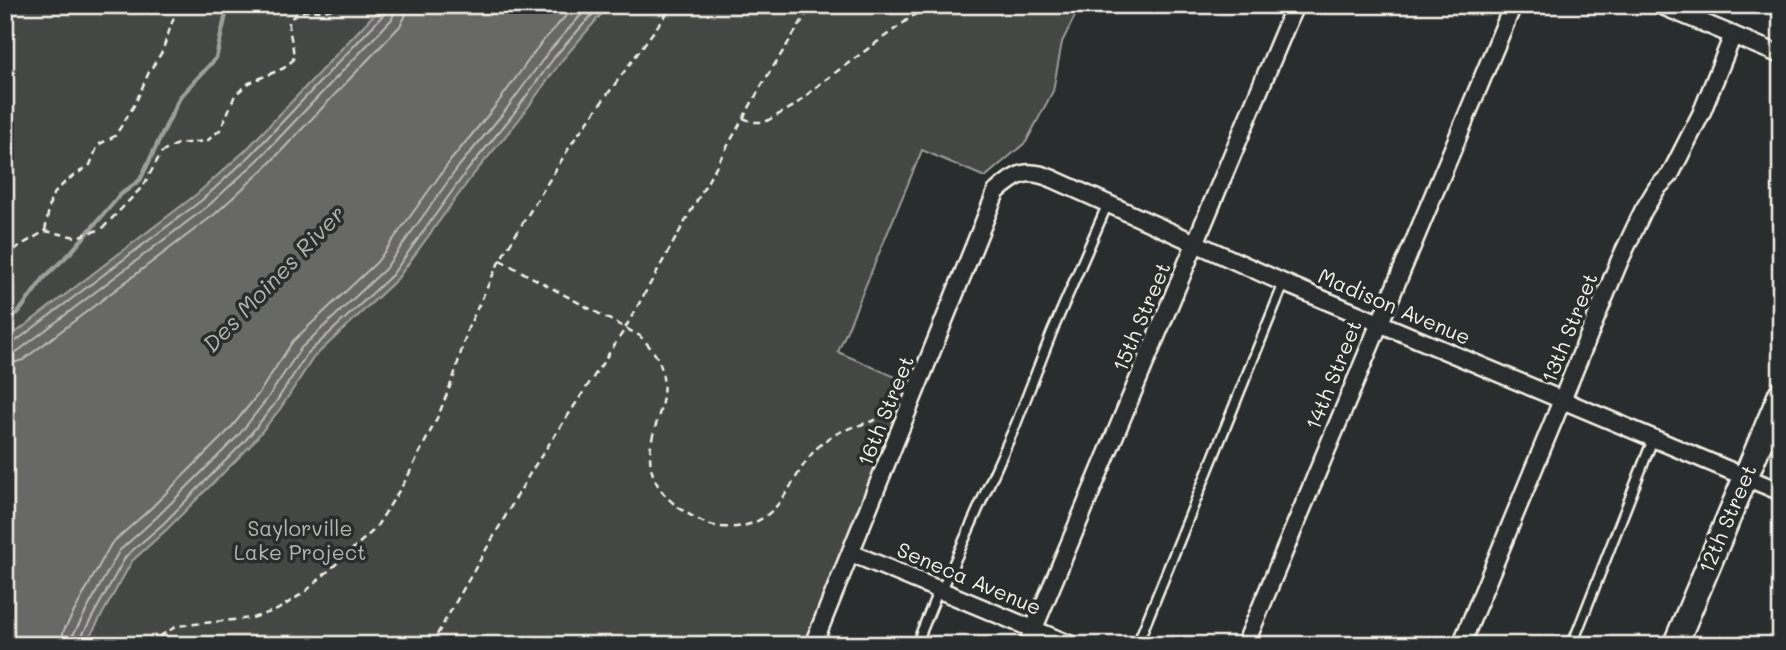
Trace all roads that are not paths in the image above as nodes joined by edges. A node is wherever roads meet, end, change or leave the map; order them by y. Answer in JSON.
{"nodes":[{"id":1,"x":1295,"y":5,"type":"edge"},
{"id":2,"x":1513,"y":5,"type":"edge"},
{"id":3,"x":1660,"y":5,"type":"edge"},
{"id":4,"x":1733,"y":35,"type":"junction"},
{"id":5,"x":1781,"y":55,"type":"edge"},
{"id":6,"x":996,"y":192,"type":"joint"},
{"id":7,"x":1108,"y":203,"type":"junction"},
{"id":8,"x":1195,"y":244,"type":"junction"},
{"id":9,"x":1284,"y":284,"type":"junction"},
{"id":10,"x":1378,"y":323,"type":"junction"},
{"id":11,"x":1781,"y":393,"type":"edge"},
{"id":12,"x":1562,"y":400,"type":"junction"},
{"id":13,"x":1653,"y":439,"type":"junction"},
{"id":14,"x":1745,"y":477,"type":"junction"},
{"id":15,"x":1781,"y":492,"type":"edge"},
{"id":16,"x":851,"y":553,"type":"junction"},
{"id":17,"x":939,"y":589,"type":"junction"},
{"id":18,"x":1033,"y":629,"type":"junction"},
{"id":19,"x":813,"y":645,"type":"edge"},
{"id":20,"x":916,"y":645,"type":"edge"},
{"id":21,"x":1027,"y":645,"type":"edge"},
{"id":22,"x":1071,"y":645,"type":"edge"},
{"id":23,"x":1137,"y":645,"type":"edge"},
{"id":24,"x":1245,"y":645,"type":"edge"},
{"id":25,"x":1461,"y":645,"type":"edge"},
{"id":26,"x":1572,"y":645,"type":"edge"},
{"id":27,"x":1675,"y":645,"type":"edge"}],
"edges":[{"from":1,"to":8,"type":"street","name":"15th Street"},
{"from":2,"to":10,"type":"street","name":"14th Street"},
{"from":3,"to":4,"type":"street"},
{"from":4,"to":5,"type":"street"},
{"from":4,"to":12,"type":"street","name":"13th Street"},
{"from":6,"to":7,"type":"street","name":"Madison Avenue"},
{"from":6,"to":16,"type":"street","name":"16th Street"},
{"from":7,"to":8,"type":"street","name":"Madison Avenue"},
{"from":7,"to":17,"type":"lane"},
{"from":8,"to":9,"type":"street","name":"Madison Avenue"},
{"from":8,"to":18,"type":"street","name":"15th Street"},
{"from":9,"to":10,"type":"street","name":"Madison Avenue"},
{"from":9,"to":23,"type":"lane"},
{"from":10,"to":12,"type":"street","name":"Madison Avenue"},
{"from":10,"to":24,"type":"street","name":"14th Street"},
{"from":11,"to":14,"type":"main road","name":"12th Street"},
{"from":12,"to":13,"type":"street","name":"Madison Avenue"},
{"from":12,"to":25,"type":"street","name":"13th Street"},
{"from":13,"to":14,"type":"street","name":"Madison Avenue"},
{"from":13,"to":26,"type":"lane"},
{"from":14,"to":15,"type":"street","name":"Madison Avenue"},
{"from":14,"to":27,"type":"main road","name":"12th Street"},
{"from":16,"to":17,"type":"street","name":"Seneca Avenue"},
{"from":16,"to":19,"type":"street","name":"16th Street"},
{"from":17,"to":18,"type":"street","name":"Seneca Avenue"},
{"from":17,"to":20,"type":"lane"},
{"from":18,"to":21,"type":"street","name":"15th Street"},
{"from":18,"to":22,"type":"street","name":"Seneca Avenue"}]}
